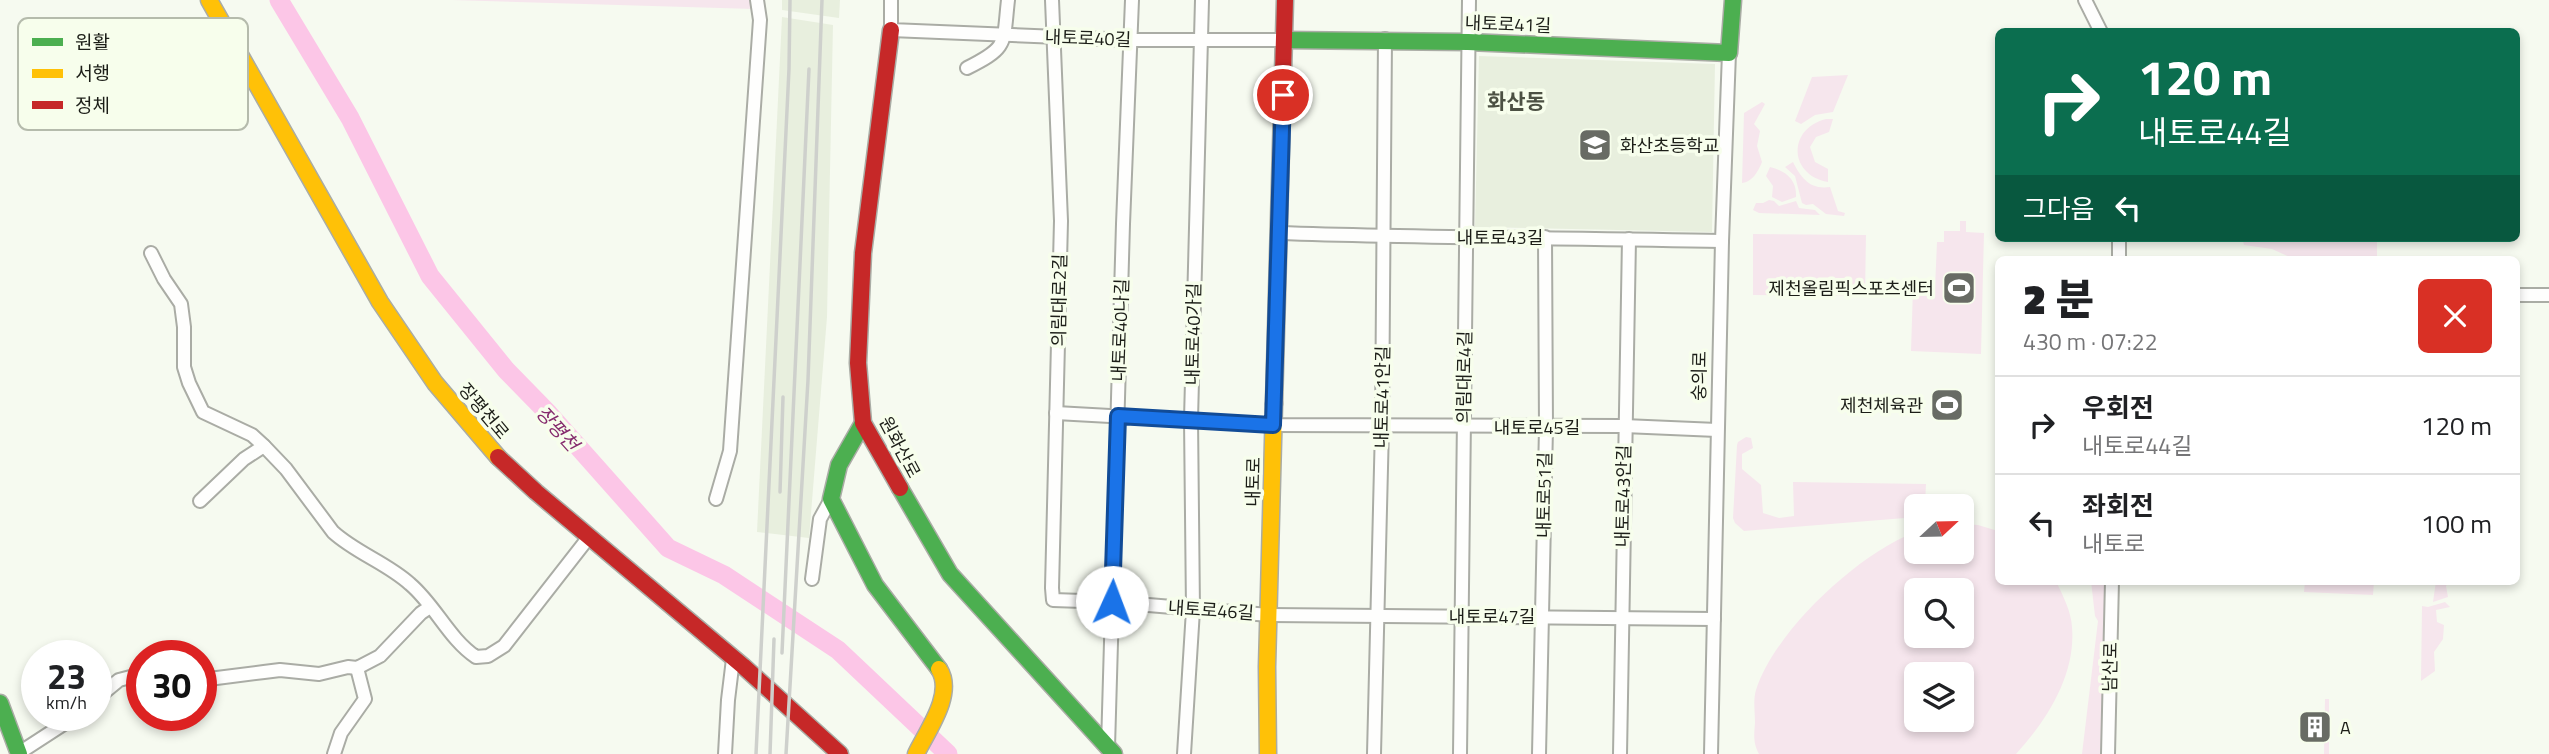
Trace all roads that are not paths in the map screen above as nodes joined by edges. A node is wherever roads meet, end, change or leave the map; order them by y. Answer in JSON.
{"nodes":[{"id":1,"x":209,"y":0,"type":"edge"},
{"id":2,"x":757,"y":0,"type":"edge"},
{"id":3,"x":891,"y":0,"type":"edge"},
{"id":4,"x":1008,"y":0,"type":"edge"},
{"id":5,"x":1052,"y":0,"type":"edge"},
{"id":6,"x":1132,"y":0,"type":"edge"},
{"id":7,"x":1202,"y":0,"type":"edge"},
{"id":8,"x":1285,"y":0,"type":"edge"},
{"id":9,"x":1469,"y":0,"type":"edge"},
{"id":10,"x":1733,"y":0,"type":"edge"},
{"id":11,"x":2085,"y":0,"type":"edge"},
{"id":12,"x":219,"y":18,"type":"edge"},
{"id":13,"x":2099,"y":28,"type":"edge"},
{"id":14,"x":891,"y":30,"type":"junction"},
{"id":15,"x":1004,"y":35,"type":"junction"},
{"id":16,"x":1052,"y":38,"type":"junction"},
{"id":17,"x":1385,"y":39,"type":"junction"},
{"id":18,"x":1131,"y":40,"type":"junction"},
{"id":19,"x":1201,"y":40,"type":"junction"},
{"id":20,"x":1284,"y":40,"type":"junction"},
{"id":21,"x":1468,"y":41,"type":"junction"},
{"id":22,"x":1729,"y":53,"type":"junction"},
{"id":23,"x":248,"y":68,"type":"edge"},
{"id":24,"x":967,"y":68,"type":"dead end"},
{"id":25,"x":1278,"y":233,"type":"junction"},
{"id":26,"x":1385,"y":237,"type":"junction"},
{"id":27,"x":1467,"y":237,"type":"junction"},
{"id":28,"x":1545,"y":237,"type":"junction"},
{"id":29,"x":1629,"y":239,"type":"junction"},
{"id":30,"x":1721,"y":241,"type":"junction"},
{"id":31,"x":151,"y":253,"type":"dead end"},
{"id":32,"x":2520,"y":295,"type":"edge"},
{"id":33,"x":2549,"y":296,"type":"edge"},
{"id":34,"x":1056,"y":413,"type":"junction"},
{"id":35,"x":1118,"y":416,"type":"junction"},
{"id":36,"x":1191,"y":419,"type":"junction"},
{"id":37,"x":863,"y":423,"type":"junction"},
{"id":38,"x":1273,"y":425,"type":"junction"},
{"id":39,"x":1624,"y":426,"type":"junction"},
{"id":40,"x":1382,"y":427,"type":"junction"},
{"id":41,"x":1463,"y":428,"type":"junction"},
{"id":42,"x":1546,"y":428,"type":"junction"},
{"id":43,"x":1717,"y":430,"type":"junction"},
{"id":44,"x":264,"y":446,"type":"junction"},
{"id":45,"x":716,"y":499,"type":"dead end"},
{"id":46,"x":831,"y":499,"type":"junction"},
{"id":47,"x":200,"y":501,"type":"dead end"},
{"id":48,"x":589,"y":537,"type":"junction"},
{"id":49,"x":812,"y":579,"type":"dead end"},
{"id":50,"x":2112,"y":585,"type":"edge"},
{"id":51,"x":1053,"y":600,"type":"joint"},
{"id":52,"x":1112,"y":602,"type":"junction"},
{"id":53,"x":430,"y":607,"type":"junction"},
{"id":54,"x":1193,"y":610,"type":"junction"},
{"id":55,"x":1269,"y":615,"type":"junction"},
{"id":56,"x":1376,"y":616,"type":"junction"},
{"id":57,"x":1461,"y":616,"type":"junction"},
{"id":58,"x":1541,"y":617,"type":"junction"},
{"id":59,"x":1622,"y":618,"type":"junction"},
{"id":60,"x":1714,"y":619,"type":"junction"},
{"id":61,"x":733,"y":659,"type":"junction"},
{"id":62,"x":357,"y":668,"type":"junction"},
{"id":63,"x":217,"y":678,"type":"edge"},
{"id":64,"x":0,"y":703,"type":"edge"},
{"id":65,"x":54,"y":731,"type":"edge"},
{"id":66,"x":1111,"y":751,"type":"edge"},
{"id":67,"x":19,"y":754,"type":"edge"},
{"id":68,"x":334,"y":754,"type":"edge"},
{"id":69,"x":726,"y":754,"type":"edge"},
{"id":70,"x":840,"y":754,"type":"edge"},
{"id":71,"x":916,"y":754,"type":"edge"},
{"id":72,"x":1184,"y":754,"type":"edge"},
{"id":73,"x":1268,"y":754,"type":"edge"},
{"id":74,"x":1374,"y":754,"type":"edge"},
{"id":75,"x":1460,"y":754,"type":"edge"},
{"id":76,"x":1539,"y":754,"type":"edge"},
{"id":77,"x":1620,"y":754,"type":"edge"},
{"id":78,"x":1711,"y":754,"type":"edge"},
{"id":79,"x":2108,"y":754,"type":"edge"}],
"edges":[{"from":1,"to":12,"type":"street","name":"장평천로"},
{"from":2,"to":45,"type":"street"},
{"from":3,"to":14,"type":"street","name":"원화산로"},
{"from":4,"to":15,"type":"street"},
{"from":5,"to":16,"type":"street","name":"의림대로2길"},
{"from":6,"to":18,"type":"street","name":"내토로40나길"},
{"from":7,"to":19,"type":"street","name":"내토로40가길"},
{"from":8,"to":20,"type":"street","name":"내토로"},
{"from":9,"to":21,"type":"street","name":"의림대로4길"},
{"from":10,"to":22,"type":"street","name":"숭의로"},
{"from":11,"to":13,"type":"street"},
{"from":14,"to":15,"type":"street","name":"내토로40길"},
{"from":14,"to":37,"type":"street","name":"원화산로"},
{"from":15,"to":16,"type":"street","name":"내토로40길"},
{"from":15,"to":24,"type":"street"},
{"from":16,"to":18,"type":"street","name":"내토로40길"},
{"from":16,"to":34,"type":"street","name":"의림대로2길"},
{"from":17,"to":20,"type":"street","name":"내토로41길"},
{"from":17,"to":21,"type":"street","name":"내토로41길"},
{"from":17,"to":26,"type":"street","name":"내토로41안길"},
{"from":18,"to":19,"type":"street","name":"내토로40길"},
{"from":18,"to":35,"type":"street","name":"내토로40나길"},
{"from":19,"to":20,"type":"street","name":"내토로40길"},
{"from":19,"to":36,"type":"street","name":"내토로40가길"},
{"from":20,"to":25,"type":"street","name":"내토로"},
{"from":21,"to":22,"type":"street","name":"내토로41길"},
{"from":21,"to":27,"type":"street","name":"의림대로4길"},
{"from":22,"to":30,"type":"street","name":"숭의로"},
{"from":23,"to":48,"type":"street","name":"장평천로"},
{"from":25,"to":26,"type":"street","name":"내토로43길"},
{"from":25,"to":38,"type":"street","name":"내토로"},
{"from":26,"to":27,"type":"street","name":"내토로43길"},
{"from":26,"to":40,"type":"street","name":"내토로41안길"},
{"from":27,"to":28,"type":"street","name":"내토로43길"},
{"from":27,"to":41,"type":"street","name":"의림대로4길"},
{"from":28,"to":29,"type":"street","name":"내토로43길"},
{"from":28,"to":42,"type":"street","name":"내토로51길"},
{"from":29,"to":30,"type":"street","name":"내토로43길"},
{"from":29,"to":39,"type":"street","name":"내토로43안길"},
{"from":30,"to":43,"type":"street","name":"숭의로"},
{"from":31,"to":44,"type":"street"},
{"from":32,"to":33,"type":"street"},
{"from":34,"to":35,"type":"street","name":"내토로45길"},
{"from":34,"to":51,"type":"street","name":"의림대로2길"},
{"from":35,"to":36,"type":"street","name":"내토로45길"},
{"from":35,"to":52,"type":"street","name":"내토로40나길"},
{"from":36,"to":38,"type":"street","name":"내토로45길"},
{"from":36,"to":54,"type":"street","name":"내토로40가길"},
{"from":37,"to":46,"type":"street"},
{"from":37,"to":66,"type":"street","name":"원화산로"},
{"from":38,"to":40,"type":"street","name":"내토로45길"},
{"from":38,"to":55,"type":"street","name":"내토로"},
{"from":39,"to":42,"type":"street","name":"내토로45길"},
{"from":39,"to":43,"type":"street","name":"내토로45길"},
{"from":39,"to":59,"type":"street","name":"내토로43안길"},
{"from":40,"to":41,"type":"street","name":"내토로45길"},
{"from":40,"to":56,"type":"street","name":"내토로41안길"},
{"from":41,"to":42,"type":"street","name":"내토로45길"},
{"from":41,"to":57,"type":"street","name":"의림대로4길"},
{"from":42,"to":58,"type":"street","name":"내토로51길"},
{"from":43,"to":60,"type":"street","name":"숭의로"},
{"from":44,"to":47,"type":"street"},
{"from":44,"to":53,"type":"street"},
{"from":46,"to":49,"type":"street"},
{"from":46,"to":71,"type":"street"},
{"from":48,"to":53,"type":"street"},
{"from":48,"to":61,"type":"street","name":"장평천로"},
{"from":50,"to":79,"type":"street","name":"남산로"},
{"from":51,"to":52,"type":"street","name":"내토로46길"},
{"from":52,"to":54,"type":"street","name":"내토로46길"},
{"from":52,"to":66,"type":"street","name":"내토로40나길"},
{"from":53,"to":62,"type":"street"},
{"from":54,"to":55,"type":"street","name":"내토로46길"},
{"from":54,"to":72,"type":"street","name":"내토로40가길"},
{"from":55,"to":56,"type":"street","name":"내토로47길"},
{"from":55,"to":73,"type":"street","name":"내토로"},
{"from":56,"to":57,"type":"street","name":"내토로47길"},
{"from":56,"to":74,"type":"street","name":"내토로41안길"},
{"from":57,"to":58,"type":"street","name":"내토로47길"},
{"from":57,"to":75,"type":"street","name":"의림대로4길"},
{"from":58,"to":59,"type":"street","name":"내토로47길"},
{"from":58,"to":76,"type":"street","name":"내토로51길"},
{"from":59,"to":60,"type":"street","name":"내토로47길"},
{"from":59,"to":77,"type":"street","name":"내토로43안길"},
{"from":60,"to":78,"type":"street","name":"숭의로"},
{"from":61,"to":69,"type":"street"},
{"from":61,"to":70,"type":"street","name":"장평천로"},
{"from":62,"to":63,"type":"street"},
{"from":62,"to":68,"type":"street"},
{"from":64,"to":67,"type":"street"},
{"from":65,"to":67,"type":"street"}]}
